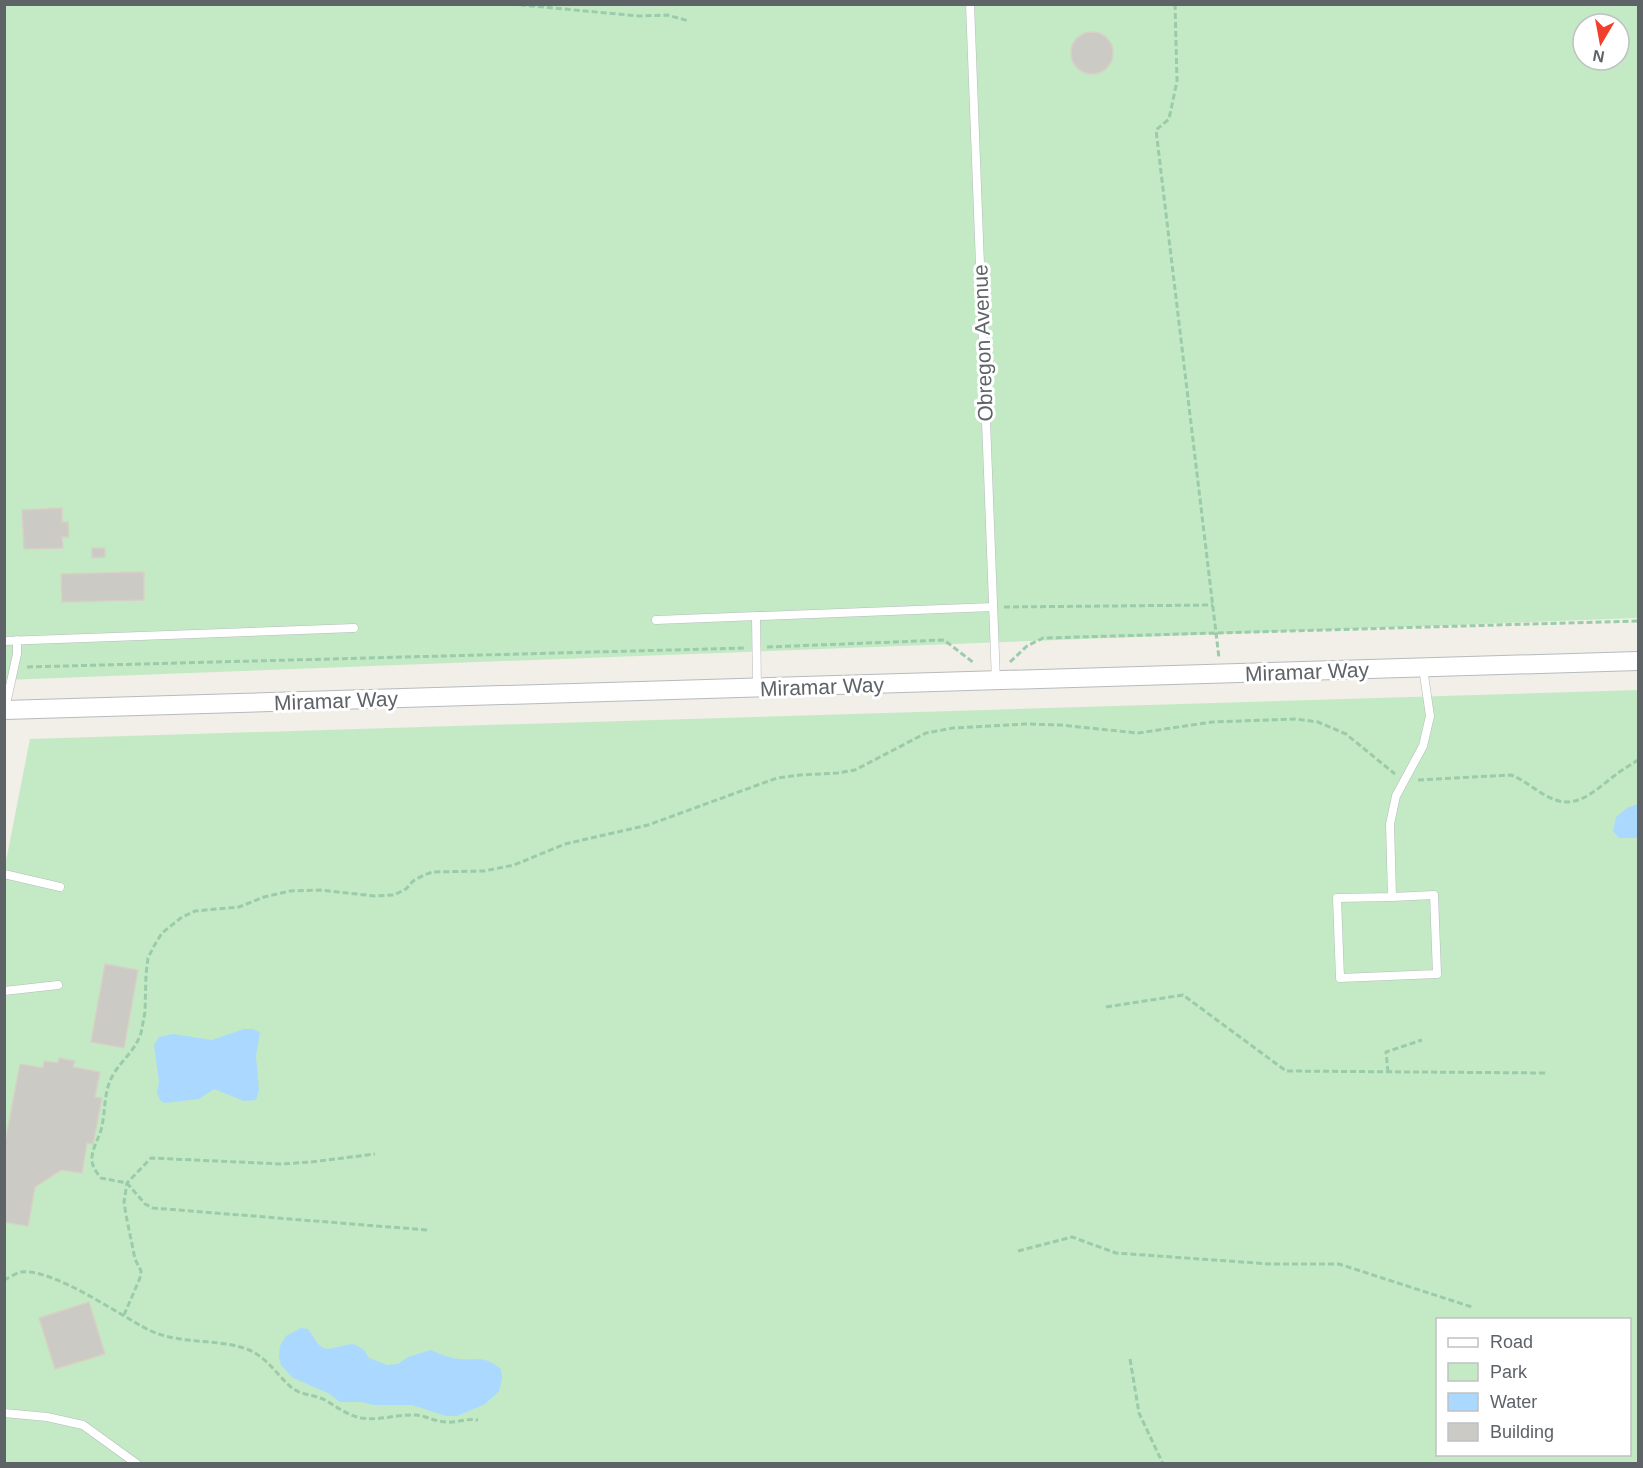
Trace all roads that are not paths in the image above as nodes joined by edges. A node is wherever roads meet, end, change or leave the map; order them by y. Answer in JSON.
{"nodes":[{"id":1,"x":970,"y":4,"type":"edge"},
{"id":2,"x":993,"y":607,"type":"junction"},
{"id":3,"x":756,"y":616,"type":"junction"},
{"id":4,"x":656,"y":620,"type":"dead end"},
{"id":5,"x":354,"y":628,"type":"dead end"},
{"id":6,"x":17,"y":640,"type":"junction"},
{"id":7,"x":4,"y":641,"type":"edge"},
{"id":8,"x":1638,"y":662,"type":"edge"},
{"id":9,"x":1423,"y":668,"type":"junction"},
{"id":10,"x":996,"y":674,"type":"junction"},
{"id":11,"x":757,"y":689,"type":"junction"},
{"id":12,"x":5,"y":711,"type":"edge"},
{"id":13,"x":4,"y":874,"type":"edge"},
{"id":14,"x":60,"y":887,"type":"dead end"},
{"id":15,"x":1392,"y":897,"type":"junction"},
{"id":16,"x":58,"y":985,"type":"dead end"},
{"id":17,"x":4,"y":991,"type":"edge"},
{"id":18,"x":4,"y":1413,"type":"edge"},
{"id":19,"x":137,"y":1464,"type":"edge"}],
"edges":[{"from":1,"to":2,"type":"lane","name":"Obregon Avenue"},
{"from":2,"to":3,"type":"lane"},
{"from":2,"to":10,"type":"lane","name":"Obregon Avenue"},
{"from":3,"to":4,"type":"lane"},
{"from":3,"to":11,"type":"lane"},
{"from":5,"to":6,"type":"lane"},
{"from":6,"to":7,"type":"lane"},
{"from":6,"to":12,"type":"lane"},
{"from":8,"to":9,"type":"street","name":"Miramar Way"},
{"from":9,"to":10,"type":"street","name":"Miramar Way"},
{"from":9,"to":15,"type":"lane"},
{"from":10,"to":11,"type":"street","name":"Miramar Way"},
{"from":11,"to":12,"type":"street","name":"Miramar Way"},
{"from":13,"to":14,"type":"lane"},
{"from":15,"to":15,"type":"lane"},
{"from":16,"to":17,"type":"lane"},
{"from":18,"to":19,"type":"lane"}]}
